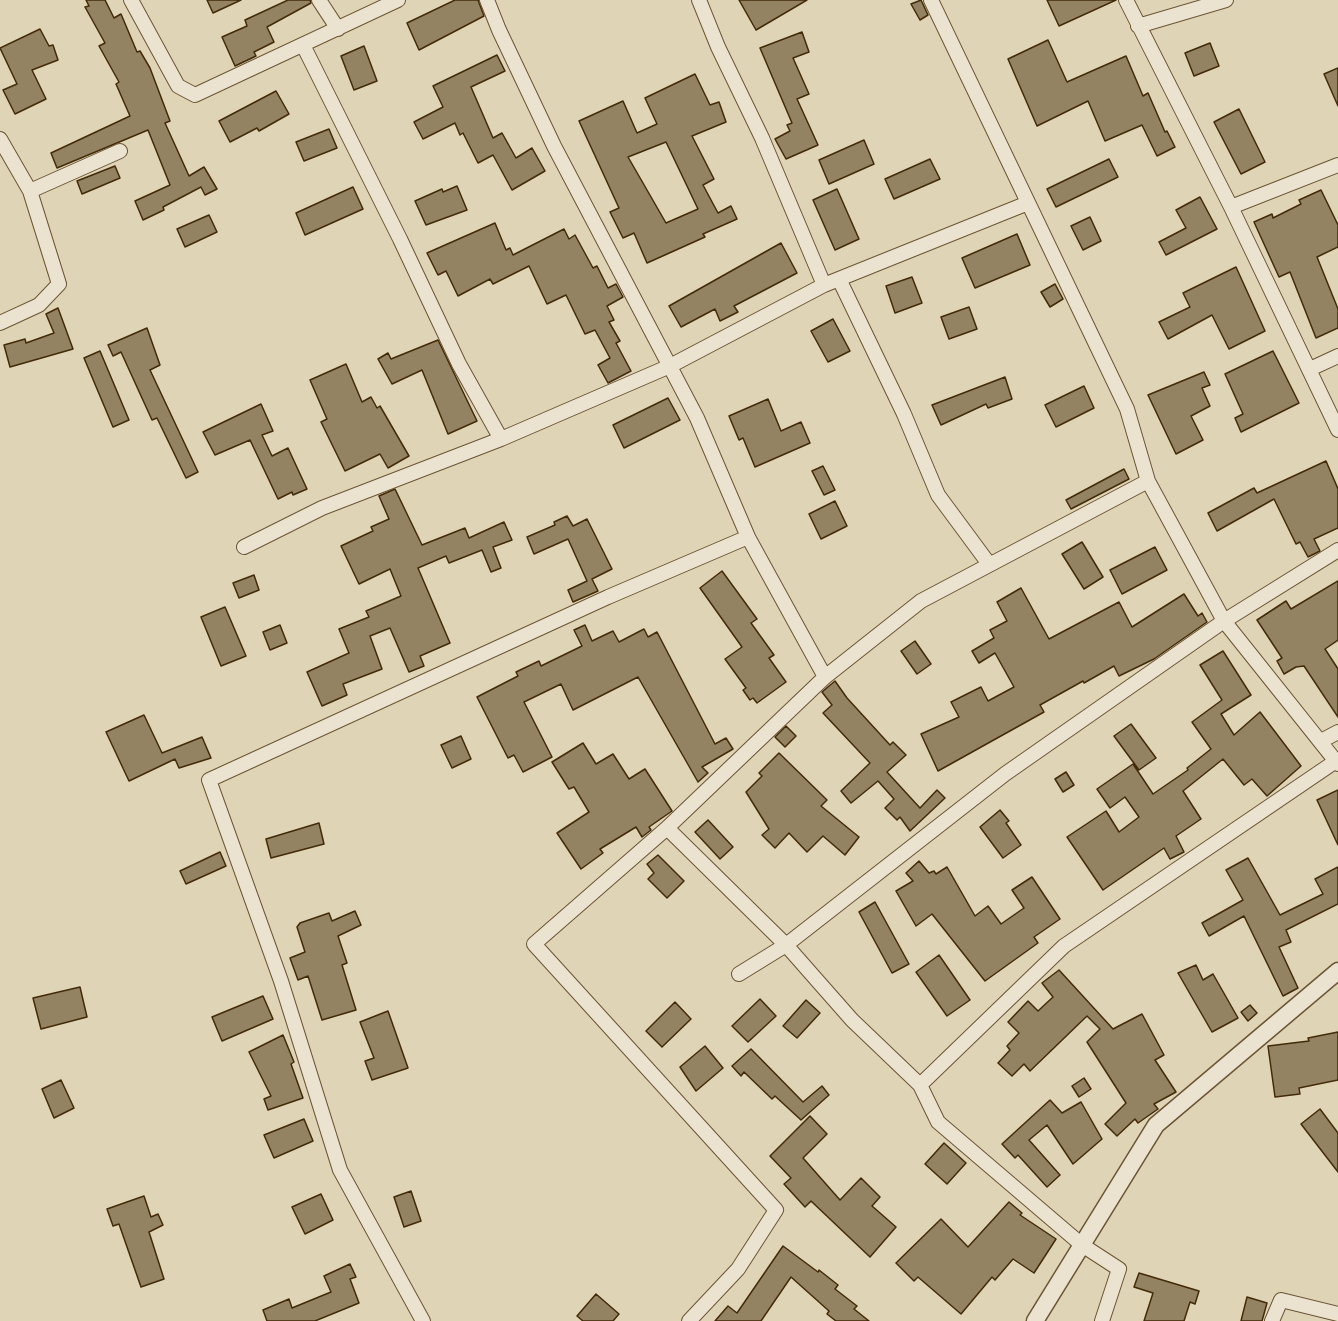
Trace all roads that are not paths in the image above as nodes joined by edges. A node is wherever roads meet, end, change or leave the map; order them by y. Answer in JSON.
{"nodes":[{"id":1,"x":131,"y":0,"type":"edge"},
{"id":2,"x":319,"y":0,"type":"edge"},
{"id":3,"x":398,"y":0,"type":"edge"},
{"id":4,"x":487,"y":0,"type":"edge"},
{"id":5,"x":699,"y":0,"type":"edge"},
{"id":6,"x":931,"y":0,"type":"edge"},
{"id":7,"x":1126,"y":0,"type":"edge"},
{"id":8,"x":1226,"y":0,"type":"edge"},
{"id":9,"x":1138,"y":26,"type":"junction"},
{"id":10,"x":338,"y":29,"type":"junction"},
{"id":11,"x":303,"y":45,"type":"junction"},
{"id":12,"x":0,"y":139,"type":"edge"},
{"id":13,"x":120,"y":151,"type":"dead end"},
{"id":14,"x":1338,"y":165,"type":"edge"},
{"id":15,"x":30,"y":191,"type":"junction"},
{"id":16,"x":1028,"y":203,"type":"junction"},
{"id":17,"x":1231,"y":207,"type":"junction"},
{"id":18,"x":839,"y":279,"type":"junction"},
{"id":19,"x":824,"y":285,"type":"junction"},
{"id":20,"x":0,"y":323,"type":"edge"},
{"id":21,"x":1338,"y":356,"type":"edge"},
{"id":22,"x":670,"y":366,"type":"junction"},
{"id":23,"x":1310,"y":369,"type":"junction"},
{"id":24,"x":1338,"y":430,"type":"edge"},
{"id":25,"x":501,"y":439,"type":"junction"},
{"id":26,"x":1148,"y":481,"type":"junction"},
{"id":27,"x":748,"y":537,"type":"junction"},
{"id":28,"x":244,"y":548,"type":"dead end"},
{"id":29,"x":1338,"y":550,"type":"edge"},
{"id":30,"x":989,"y":564,"type":"junction"},
{"id":31,"x":1224,"y":621,"type":"junction"},
{"id":32,"x":825,"y":677,"type":"junction"},
{"id":33,"x":1338,"y":732,"type":"edge"},
{"id":34,"x":1322,"y":741,"type":"junction"},
{"id":35,"x":1337,"y":763,"type":"edge"},
{"id":36,"x":667,"y":828,"type":"junction"},
{"id":37,"x":786,"y":945,"type":"junction"},
{"id":38,"x":1338,"y":971,"type":"edge"},
{"id":39,"x":739,"y":974,"type":"dead end"},
{"id":40,"x":920,"y":1085,"type":"junction"},
{"id":41,"x":1082,"y":1245,"type":"junction"},
{"id":42,"x":1338,"y":1314,"type":"edge"},
{"id":43,"x":423,"y":1321,"type":"edge"},
{"id":44,"x":689,"y":1321,"type":"edge"},
{"id":45,"x":1035,"y":1321,"type":"edge"},
{"id":46,"x":1102,"y":1321,"type":"edge"},
{"id":47,"x":1272,"y":1321,"type":"edge"}],
"edges":[{"from":1,"to":11,"type":"street"},
{"from":2,"to":10,"type":"street"},
{"from":3,"to":10,"type":"street"},
{"from":4,"to":22,"type":"street"},
{"from":5,"to":19,"type":"street"},
{"from":6,"to":16,"type":"street"},
{"from":7,"to":9,"type":"street"},
{"from":8,"to":9,"type":"street"},
{"from":9,"to":17,"type":"street"},
{"from":10,"to":11,"type":"street"},
{"from":11,"to":25,"type":"street"},
{"from":12,"to":15,"type":"street"},
{"from":13,"to":15,"type":"street"},
{"from":14,"to":17,"type":"street"},
{"from":15,"to":20,"type":"street"},
{"from":16,"to":18,"type":"street"},
{"from":16,"to":26,"type":"street"},
{"from":17,"to":23,"type":"street"},
{"from":18,"to":19,"type":"street"},
{"from":18,"to":30,"type":"street"},
{"from":19,"to":22,"type":"street"},
{"from":21,"to":23,"type":"street"},
{"from":22,"to":25,"type":"street"},
{"from":22,"to":27,"type":"street"},
{"from":23,"to":24,"type":"street"},
{"from":25,"to":28,"type":"street"},
{"from":26,"to":30,"type":"street"},
{"from":26,"to":31,"type":"street"},
{"from":27,"to":32,"type":"street"},
{"from":27,"to":43,"type":"street"},
{"from":29,"to":31,"type":"street"},
{"from":30,"to":32,"type":"street"},
{"from":31,"to":34,"type":"street"},
{"from":31,"to":37,"type":"street"},
{"from":32,"to":36,"type":"street"},
{"from":33,"to":34,"type":"street"},
{"from":34,"to":35,"type":"street"},
{"from":35,"to":40,"type":"street"},
{"from":36,"to":37,"type":"street"},
{"from":36,"to":44,"type":"street"},
{"from":37,"to":39,"type":"street"},
{"from":37,"to":40,"type":"street"},
{"from":38,"to":41,"type":"street"},
{"from":40,"to":41,"type":"street"},
{"from":41,"to":45,"type":"street"},
{"from":41,"to":46,"type":"street"},
{"from":42,"to":47,"type":"street"}]}
